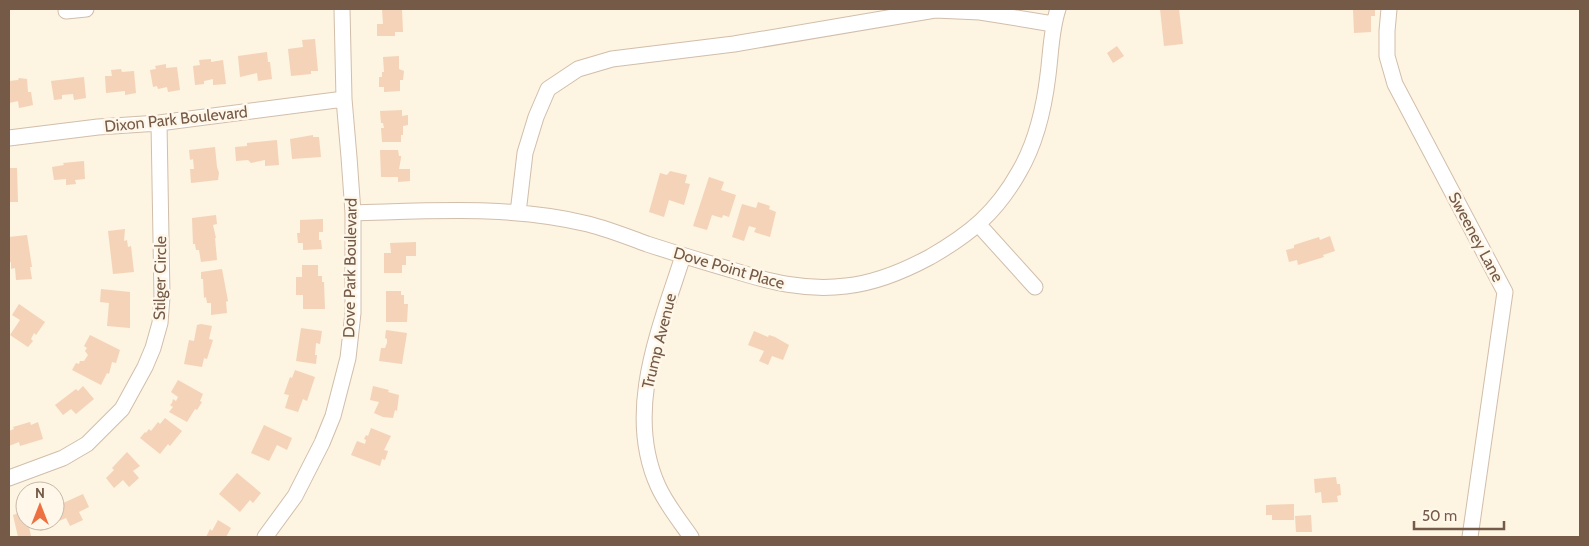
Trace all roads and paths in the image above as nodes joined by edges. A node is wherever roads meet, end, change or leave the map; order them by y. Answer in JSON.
{"nodes":[{"id":1,"x":86,"y":9,"type":"edge"},
{"id":2,"x":342,"y":9,"type":"edge"},
{"id":3,"x":1058,"y":9,"type":"edge"},
{"id":4,"x":1389,"y":9,"type":"edge"},
{"id":5,"x":66,"y":11,"type":"dead end"},
{"id":6,"x":1053,"y":24,"type":"junction"},
{"id":7,"x":344,"y":99,"type":"junction"},
{"id":8,"x":159,"y":123,"type":"junction"},
{"id":9,"x":9,"y":138,"type":"edge"},
{"id":10,"x":518,"y":212,"type":"junction"},
{"id":11,"x":352,"y":213,"type":"junction"},
{"id":12,"x":979,"y":225,"type":"junction"},
{"id":13,"x":683,"y":256,"type":"junction"},
{"id":14,"x":1035,"y":287,"type":"dead end"},
{"id":15,"x":9,"y":478,"type":"edge"},
{"id":16,"x":264,"y":537,"type":"edge"},
{"id":17,"x":691,"y":537,"type":"edge"},
{"id":18,"x":1470,"y":537,"type":"edge"}],
"edges":[{"from":1,"to":5,"type":"street"},
{"from":2,"to":7,"type":"street","name":"Dove Park Boulevard"},
{"from":3,"to":6,"type":"street","name":"Dove Point Place"},
{"from":4,"to":18,"type":"street","name":"Sweeney Lane"},
{"from":6,"to":10,"type":"street"},
{"from":6,"to":12,"type":"street","name":"Dove Point Place"},
{"from":7,"to":8,"type":"street","name":"Dixon Park Boulevard"},
{"from":7,"to":11,"type":"street","name":"Dove Park Boulevard"},
{"from":8,"to":9,"type":"street","name":"Dixon Park Boulevard"},
{"from":8,"to":15,"type":"street","name":"Stilger Circle"},
{"from":10,"to":11,"type":"street","name":"Dove Point Place"},
{"from":10,"to":13,"type":"street","name":"Dove Point Place"},
{"from":11,"to":16,"type":"street","name":"Dove Park Boulevard"},
{"from":12,"to":13,"type":"street","name":"Dove Point Place"},
{"from":12,"to":14,"type":"street"},
{"from":13,"to":17,"type":"street","name":"Trump Avenue"}]}
